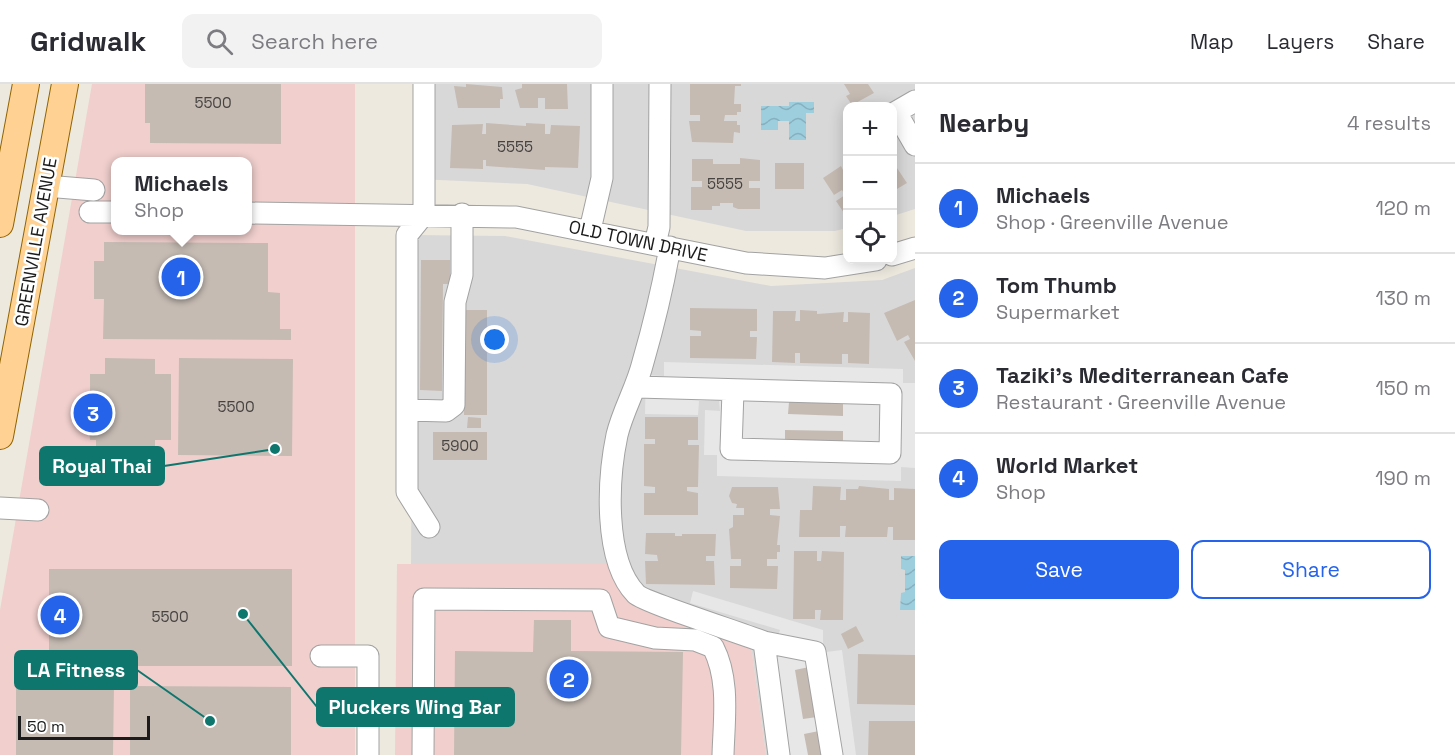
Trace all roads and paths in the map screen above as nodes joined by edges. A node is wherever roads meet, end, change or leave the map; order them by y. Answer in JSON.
{"nodes":[{"id":1,"x":26,"y":84,"type":"edge"},
{"id":2,"x":64,"y":84,"type":"edge"},
{"id":3,"x":424,"y":84,"type":"edge"},
{"id":4,"x":602,"y":84,"type":"edge"},
{"id":5,"x":660,"y":84,"type":"edge"},
{"id":6,"x":915,"y":101,"type":"edge"},
{"id":7,"x":915,"y":145,"type":"edge"},
{"id":8,"x":4,"y":180,"type":"edge"},
{"id":9,"x":46,"y":186,"type":"junction"},
{"id":10,"x":94,"y":190,"type":"dead end"},
{"id":11,"x":90,"y":212,"type":"dead end"},
{"id":12,"x":111,"y":212,"type":"edge"},
{"id":13,"x":252,"y":213,"type":"edge"},
{"id":14,"x":424,"y":214,"type":"junction"},
{"id":15,"x":462,"y":214,"type":"junction"},
{"id":16,"x":0,"y":224,"type":"edge"},
{"id":17,"x":590,"y":230,"type":"junction"},
{"id":18,"x":663,"y":245,"type":"junction"},
{"id":19,"x":915,"y":248,"type":"edge"},
{"id":20,"x":897,"y":253,"type":"edge"},
{"id":21,"x":850,"y":264,"type":"edge"},
{"id":22,"x":637,"y":387,"type":"junction"},
{"id":23,"x":733,"y":391,"type":"junction"},
{"id":24,"x":407,"y":410,"type":"junction"},
{"id":25,"x":0,"y":436,"type":"edge"},
{"id":26,"x":0,"y":508,"type":"edge"},
{"id":27,"x":38,"y":510,"type":"dead end"},
{"id":28,"x":429,"y":526,"type":"dead end"},
{"id":29,"x":764,"y":642,"type":"junction"},
{"id":30,"x":321,"y":656,"type":"dead end"},
{"id":31,"x":368,"y":755,"type":"edge"},
{"id":32,"x":423,"y":755,"type":"edge"},
{"id":33,"x":723,"y":755,"type":"edge"},
{"id":34,"x":779,"y":755,"type":"edge"},
{"id":35,"x":832,"y":755,"type":"edge"}],
"edges":[{"from":1,"to":8,"type":"main road"},
{"from":2,"to":9,"type":"main road","name":"GREENVILLE AVENUE"},
{"from":3,"to":14,"type":"street"},
{"from":4,"to":17,"type":"street"},
{"from":5,"to":18,"type":"street"},
{"from":6,"to":7,"type":"street"},
{"from":8,"to":9,"type":"main road"},
{"from":8,"to":16,"type":"main road"},
{"from":9,"to":10,"type":"street"},
{"from":9,"to":25,"type":"main road","name":"GREENVILLE AVENUE"},
{"from":11,"to":12,"type":"street"},
{"from":13,"to":14,"type":"street","name":"OLD TOWN DRIVE"},
{"from":14,"to":15,"type":"street","name":"OLD TOWN DRIVE"},
{"from":14,"to":24,"type":"street"},
{"from":15,"to":17,"type":"street","name":"OLD TOWN DRIVE"},
{"from":15,"to":24,"type":"street"},
{"from":17,"to":18,"type":"street","name":"OLD TOWN DRIVE"},
{"from":18,"to":21,"type":"street","name":"OLD TOWN DRIVE"},
{"from":18,"to":22,"type":"street"},
{"from":19,"to":20,"type":"street"},
{"from":22,"to":23,"type":"street"},
{"from":22,"to":29,"type":"street"},
{"from":23,"to":23,"type":"street"},
{"from":24,"to":28,"type":"street"},
{"from":26,"to":27,"type":"street"},
{"from":29,"to":34,"type":"street"},
{"from":29,"to":35,"type":"street"},
{"from":30,"to":31,"type":"street"},
{"from":32,"to":33,"type":"street"}]}
